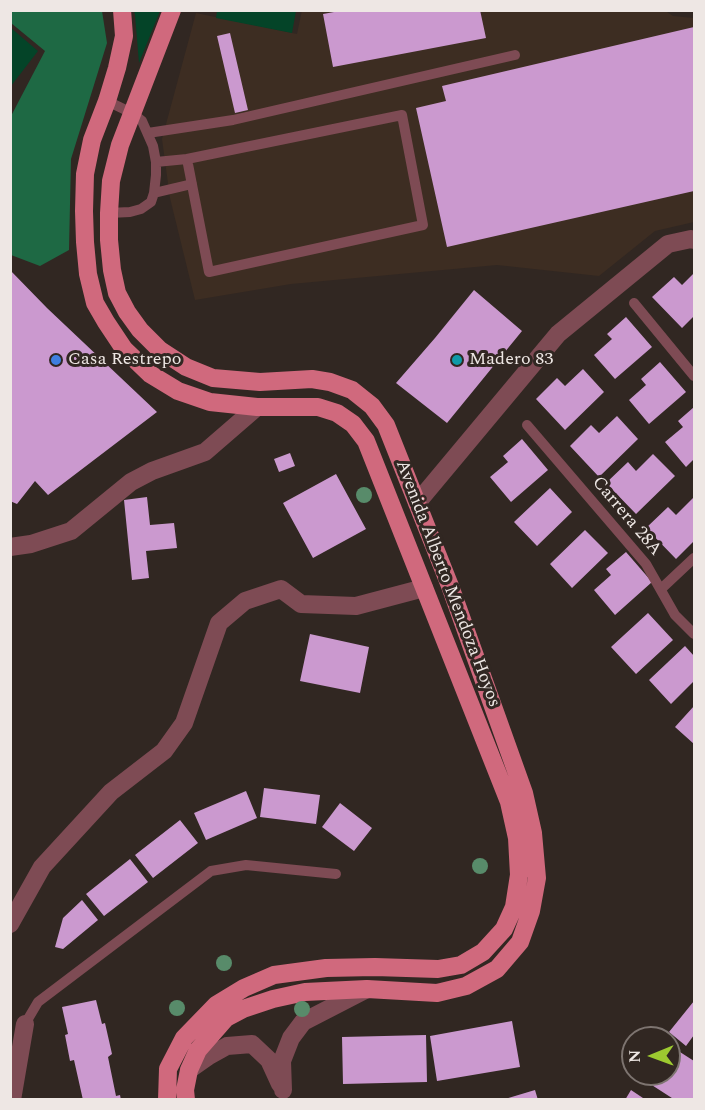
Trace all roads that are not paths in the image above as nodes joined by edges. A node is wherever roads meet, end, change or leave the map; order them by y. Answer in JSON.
{"nodes":[{"id":1,"x":122,"y":10,"type":"edge"},
{"id":2,"x":172,"y":10,"type":"edge"},
{"id":3,"x":515,"y":55,"type":"dead end"},
{"id":4,"x":107,"y":101,"type":"junction"},
{"id":5,"x":132,"y":113,"type":"junction"},
{"id":6,"x":148,"y":133,"type":"junction"},
{"id":7,"x":187,"y":159,"type":"junction"},
{"id":8,"x":156,"y":162,"type":"junction"},
{"id":9,"x":192,"y":184,"type":"junction"},
{"id":10,"x":154,"y":193,"type":"junction"},
{"id":11,"x":109,"y":213,"type":"junction"},
{"id":12,"x":694,"y":240,"type":"edge"},
{"id":13,"x":634,"y":303,"type":"dead end"},
{"id":14,"x":694,"y":376,"type":"edge"},
{"id":15,"x":257,"y":407,"type":"junction"},
{"id":16,"x":527,"y":425,"type":"dead end"},
{"id":17,"x":417,"y":503,"type":"junction"},
{"id":18,"x":10,"y":547,"type":"edge"},
{"id":19,"x":694,"y":558,"type":"edge"},
{"id":20,"x":424,"y":588,"type":"junction"},
{"id":21,"x":661,"y":589,"type":"junction"},
{"id":22,"x":694,"y":634,"type":"edge"},
{"id":23,"x":336,"y":874,"type":"dead end"},
{"id":24,"x":10,"y":924,"type":"edge"},
{"id":25,"x":367,"y":989,"type":"junction"},
{"id":26,"x":25,"y":1024,"type":"joint"},
{"id":27,"x":189,"y":1070,"type":"junction"},
{"id":28,"x":285,"y":1095,"type":"edge"},
{"id":29,"x":12,"y":1100,"type":"edge"},
{"id":30,"x":167,"y":1100,"type":"edge"},
{"id":31,"x":186,"y":1100,"type":"edge"}],
"edges":[{"from":1,"to":4,"type":"main road","name":"Avenida Alberto Mendoza Hoyos"},
{"from":2,"to":5,"type":"main road","name":"Avenida Alberto Mendoza Hoyos"},
{"from":3,"to":6,"type":"lane"},
{"from":4,"to":5,"type":"lane"},
{"from":4,"to":15,"type":"main road","name":"Avenida Alberto Mendoza Hoyos"},
{"from":5,"to":6,"type":"lane"},
{"from":5,"to":11,"type":"main road","name":"Avenida Alberto Mendoza Hoyos"},
{"from":6,"to":8,"type":"lane"},
{"from":7,"to":8,"type":"lane"},
{"from":7,"to":9,"type":"lane"},
{"from":7,"to":9,"type":"lane"},
{"from":8,"to":10,"type":"lane"},
{"from":9,"to":10,"type":"lane"},
{"from":10,"to":11,"type":"lane"},
{"from":11,"to":17,"type":"main road","name":"Avenida Alberto Mendoza Hoyos"},
{"from":12,"to":17,"type":"street"},
{"from":13,"to":14,"type":"lane"},
{"from":15,"to":18,"type":"street"},
{"from":15,"to":20,"type":"main road","name":"Avenida Alberto Mendoza Hoyos"},
{"from":16,"to":21,"type":"lane","name":"Carrera 28A"},
{"from":17,"to":25,"type":"main road","name":"Avenida Alberto Mendoza Hoyos"},
{"from":19,"to":21,"type":"lane"},
{"from":20,"to":24,"type":"street"},
{"from":20,"to":30,"type":"main road","name":"Avenida Alberto Mendoza Hoyos"},
{"from":21,"to":22,"type":"lane","name":"Carrera 28A"},
{"from":23,"to":26,"type":"lane"},
{"from":25,"to":27,"type":"main road","name":"Avenida Alberto Mendoza Hoyos"},
{"from":25,"to":28,"type":"street"},
{"from":26,"to":29,"type":"street"},
{"from":27,"to":28,"type":"street"},
{"from":27,"to":31,"type":"main road","name":"Avenida Alberto Mendoza Hoyos"}]}
